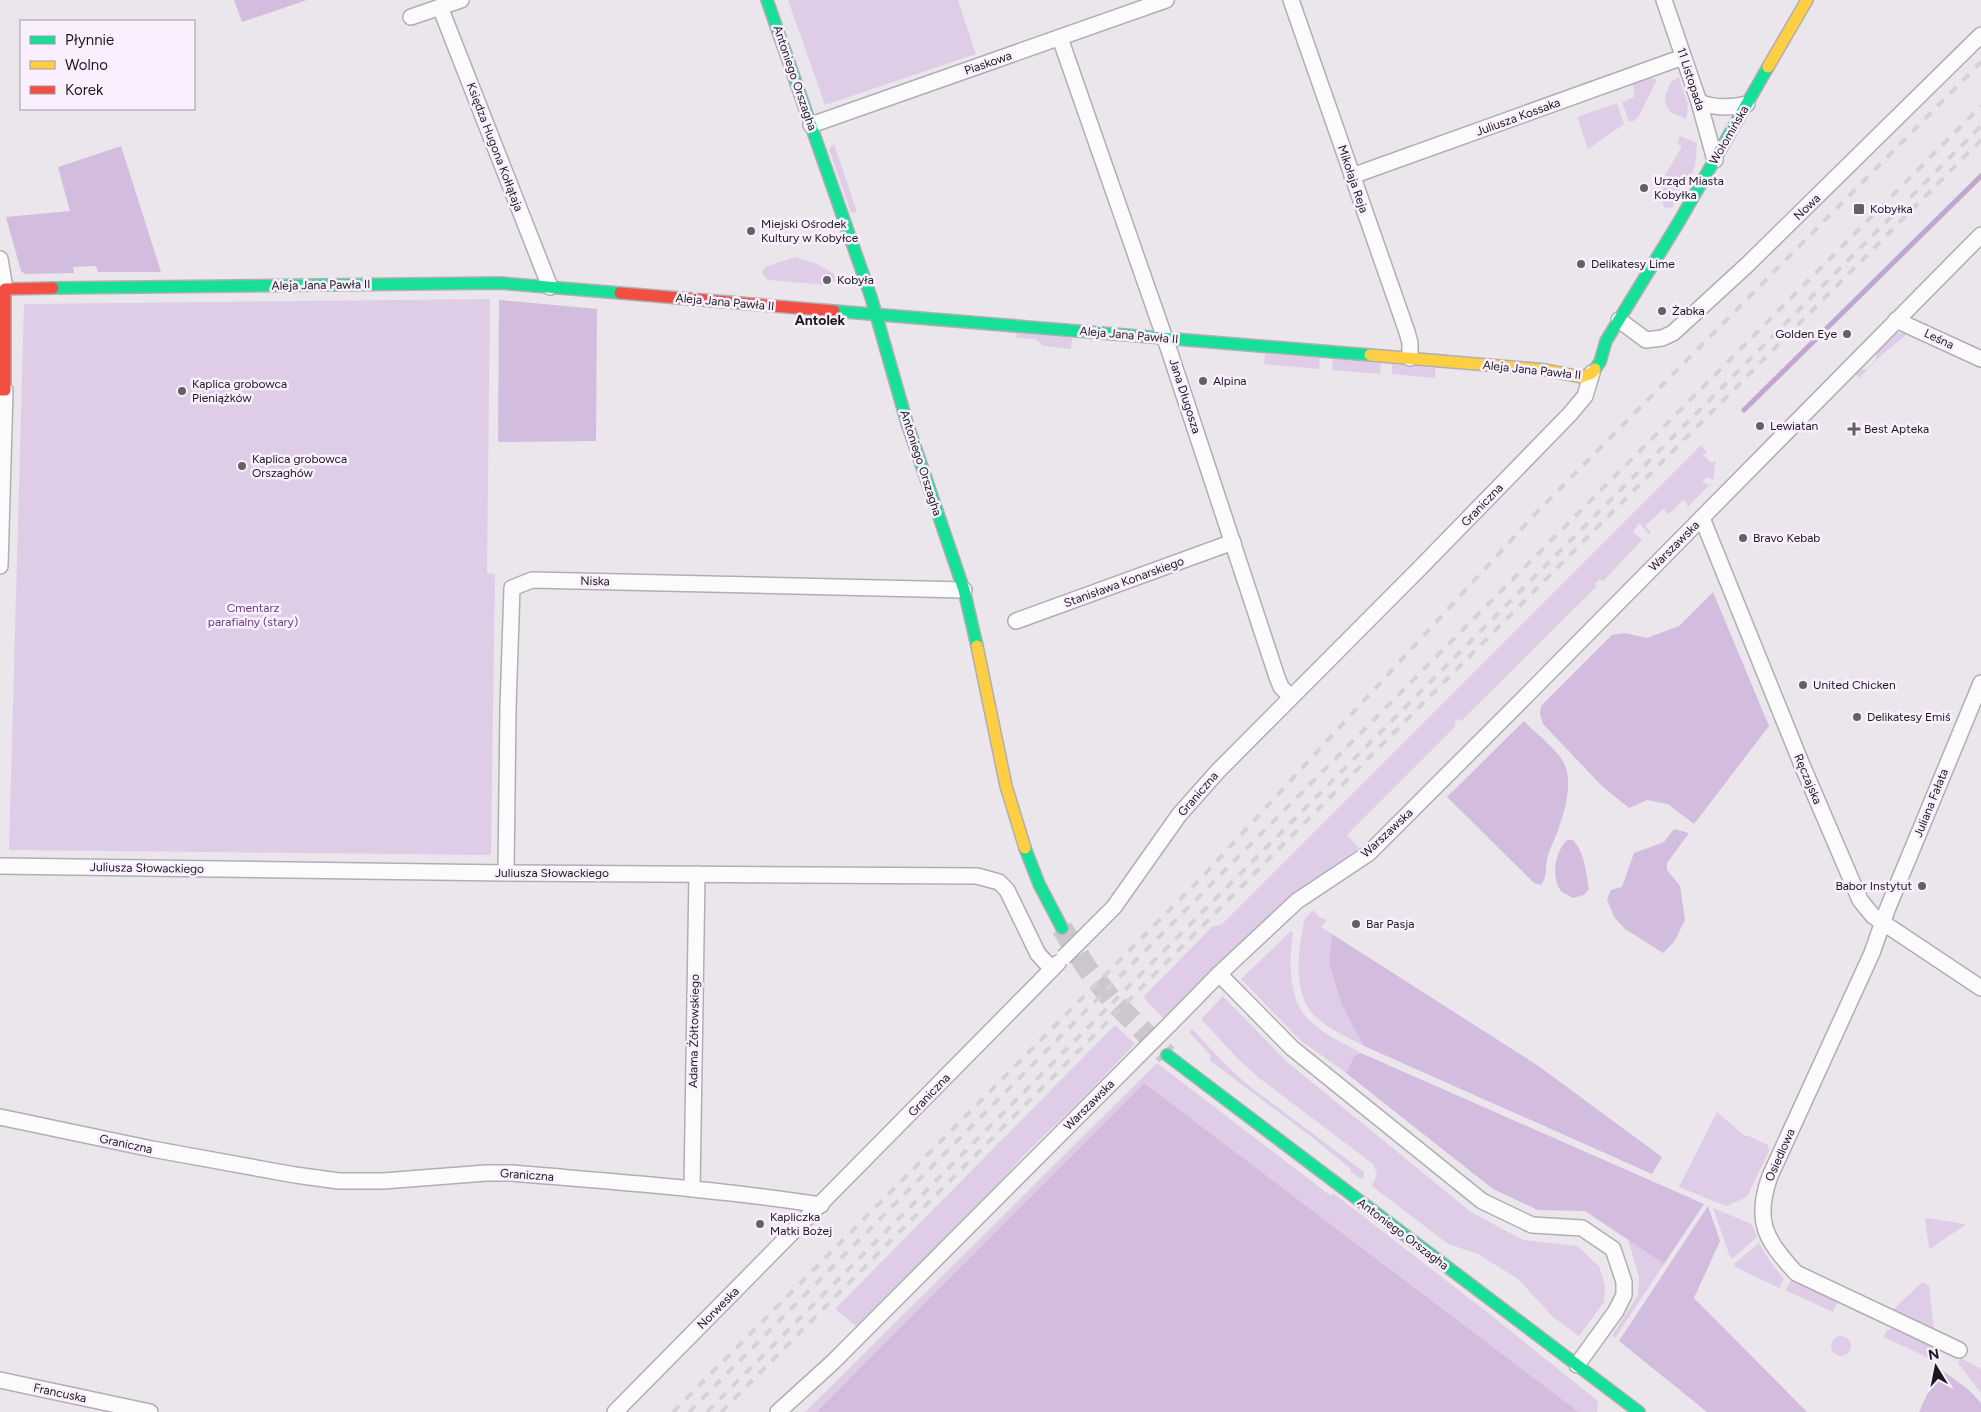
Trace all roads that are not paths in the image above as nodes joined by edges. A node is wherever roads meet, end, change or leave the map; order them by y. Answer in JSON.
{"nodes":[{"id":1,"x":460,"y":0,"type":"edge"},
{"id":2,"x":767,"y":0,"type":"edge"},
{"id":3,"x":1166,"y":0,"type":"edge"},
{"id":4,"x":1291,"y":0,"type":"edge"},
{"id":5,"x":1664,"y":0,"type":"edge"},
{"id":6,"x":1807,"y":0,"type":"edge"},
{"id":7,"x":440,"y":7,"type":"junction"},
{"id":8,"x":412,"y":17,"type":"dead end"},
{"id":9,"x":1981,"y":35,"type":"edge"},
{"id":10,"x":1060,"y":38,"type":"junction"},
{"id":11,"x":1683,"y":57,"type":"junction"},
{"id":12,"x":1698,"y":102,"type":"junction"},
{"id":13,"x":1747,"y":104,"type":"junction"},
{"id":14,"x":811,"y":125,"type":"junction"},
{"id":15,"x":1715,"y":160,"type":"junction"},
{"id":16,"x":1352,"y":176,"type":"junction"},
{"id":17,"x":1981,"y":235,"type":"edge"},
{"id":18,"x":0,"y":260,"type":"edge"},
{"id":19,"x":550,"y":287,"type":"junction"},
{"id":20,"x":5,"y":289,"type":"junction"},
{"id":21,"x":877,"y":314,"type":"junction"},
{"id":22,"x":1619,"y":320,"type":"junction"},
{"id":23,"x":1896,"y":320,"type":"junction"},
{"id":24,"x":1165,"y":338,"type":"junction"},
{"id":25,"x":1410,"y":358,"type":"junction"},
{"id":26,"x":1981,"y":359,"type":"edge"},
{"id":27,"x":1592,"y":373,"type":"junction"},
{"id":28,"x":3,"y":390,"type":"edge"},
{"id":29,"x":1702,"y":518,"type":"junction"},
{"id":30,"x":1233,"y":542,"type":"junction"},
{"id":31,"x":0,"y":566,"type":"edge"},
{"id":32,"x":964,"y":590,"type":"junction"},
{"id":33,"x":1016,"y":621,"type":"dead end"},
{"id":34,"x":1981,"y":683,"type":"edge"},
{"id":35,"x":1291,"y":697,"type":"junction"},
{"id":36,"x":0,"y":866,"type":"edge"},
{"id":37,"x":506,"y":873,"type":"junction"},
{"id":38,"x":697,"y":874,"type":"junction"},
{"id":39,"x":1882,"y":923,"type":"junction"},
{"id":40,"x":1062,"y":928,"type":"tunnel mouth"},
{"id":41,"x":1052,"y":969,"type":"junction"},
{"id":42,"x":1219,"y":974,"type":"junction"},
{"id":43,"x":1981,"y":988,"type":"edge"},
{"id":44,"x":1167,"y":1055,"type":"tunnel mouth"},
{"id":45,"x":0,"y":1117,"type":"edge"},
{"id":46,"x":692,"y":1189,"type":"junction"},
{"id":47,"x":821,"y":1205,"type":"junction"},
{"id":48,"x":1959,"y":1350,"type":"dead end"},
{"id":49,"x":1577,"y":1365,"type":"junction"},
{"id":50,"x":0,"y":1380,"type":"edge"},
{"id":51,"x":150,"y":1412,"type":"edge"},
{"id":52,"x":615,"y":1412,"type":"edge"},
{"id":53,"x":778,"y":1412,"type":"edge"},
{"id":54,"x":1639,"y":1412,"type":"edge"}],
"edges":[{"from":1,"to":7,"type":"street"},
{"from":2,"to":14,"type":"street","name":"Antoniego Orszagha"},
{"from":3,"to":10,"type":"street","name":"Piaskowa"},
{"from":4,"to":16,"type":"street","name":"Mikołaja Reja"},
{"from":5,"to":11,"type":"street","name":"11 Listopada"},
{"from":6,"to":13,"type":"street","name":"Wołomińska"},
{"from":7,"to":8,"type":"street"},
{"from":7,"to":19,"type":"street","name":"Księdza Hugona Kołłątaja"},
{"from":9,"to":22,"type":"street","name":"Nowa"},
{"from":10,"to":14,"type":"street","name":"Piaskowa"},
{"from":10,"to":24,"type":"street","name":"Jana Długosza"},
{"from":11,"to":12,"type":"street","name":"11 Listopada"},
{"from":11,"to":16,"type":"street","name":"Juliusza Kossaka"},
{"from":12,"to":13,"type":"street"},
{"from":12,"to":15,"type":"street","name":"11 Listopada"},
{"from":13,"to":15,"type":"street","name":"Wołomińska"},
{"from":14,"to":21,"type":"street","name":"Antoniego Orszagha"},
{"from":15,"to":22,"type":"street","name":"Wołomińska"},
{"from":16,"to":25,"type":"street","name":"Mikołaja Reja"},
{"from":17,"to":23,"type":"street","name":"Warszawska"},
{"from":18,"to":20,"type":"street"},
{"from":19,"to":20,"type":"street","name":"Aleja Jana Pawła II"},
{"from":19,"to":21,"type":"street","name":"Aleja Jana Pawła II"},
{"from":20,"to":28,"type":"street"},
{"from":21,"to":24,"type":"street","name":"Aleja Jana Pawła II"},
{"from":21,"to":32,"type":"street","name":"Antoniego Orszagha"},
{"from":22,"to":27,"type":"street","name":"Wołomińska"},
{"from":23,"to":26,"type":"street","name":"Leśna"},
{"from":23,"to":29,"type":"street","name":"Warszawska"},
{"from":24,"to":25,"type":"street","name":"Aleja Jana Pawła II"},
{"from":24,"to":30,"type":"street","name":"Jana Długosza"},
{"from":25,"to":27,"type":"street","name":"Aleja Jana Pawła II"},
{"from":27,"to":35,"type":"street","name":"Graniczna"},
{"from":28,"to":31,"type":"street"},
{"from":29,"to":39,"type":"street","name":"Ręczajska"},
{"from":29,"to":42,"type":"street","name":"Warszawska"},
{"from":30,"to":33,"type":"street","name":"Stanisława Konarskiego"},
{"from":30,"to":35,"type":"street","name":"Jana Długosza"},
{"from":32,"to":37,"type":"street","name":"Niska"},
{"from":32,"to":40,"type":"street","name":"Antoniego Orszagha"},
{"from":34,"to":39,"type":"street","name":"Juliana Fałata"},
{"from":35,"to":41,"type":"street","name":"Graniczna","bridge":true},
{"from":36,"to":37,"type":"street","name":"Juliusza Słowackiego"},
{"from":37,"to":38,"type":"street","name":"Juliusza Słowackiego"},
{"from":38,"to":41,"type":"street","name":"Juliusza Słowackiego"},
{"from":38,"to":46,"type":"street","name":"Adama Żółtowskiego"},
{"from":39,"to":43,"type":"street","name":"Ręczajska"},
{"from":39,"to":48,"type":"street","name":"Osiedlowa"},
{"from":41,"to":47,"type":"street","name":"Graniczna"},
{"from":42,"to":49,"type":"street"},
{"from":42,"to":53,"type":"street","name":"Warszawska","bridge":true},
{"from":44,"to":49,"type":"street","name":"Antoniego Orszagha"},
{"from":45,"to":46,"type":"street","name":"Graniczna"},
{"from":46,"to":47,"type":"street","name":"Graniczna"},
{"from":47,"to":52,"type":"street","name":"Norweska"},
{"from":49,"to":54,"type":"street","name":"Antoniego Orszagha"},
{"from":50,"to":51,"type":"street","name":"Francuska"}]}
